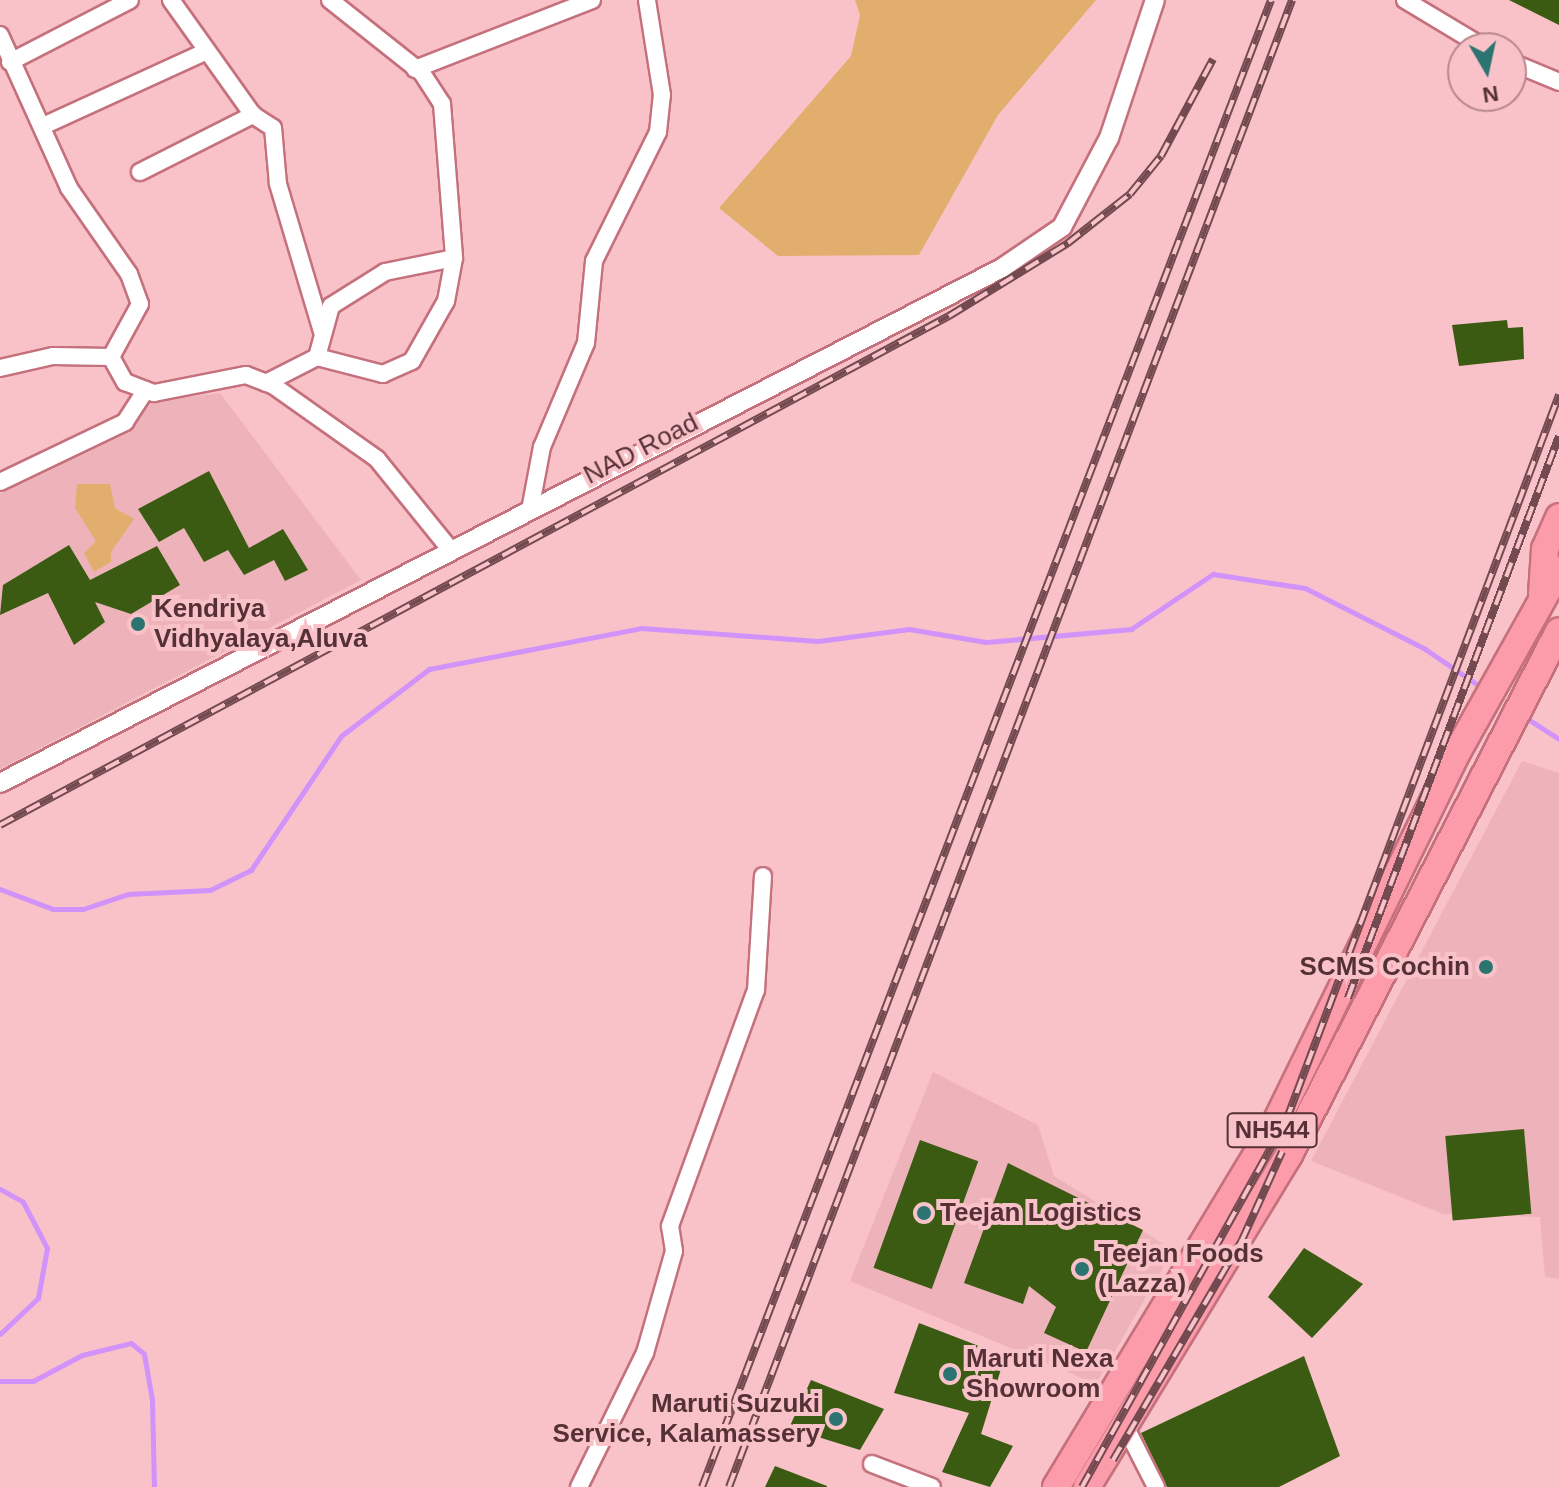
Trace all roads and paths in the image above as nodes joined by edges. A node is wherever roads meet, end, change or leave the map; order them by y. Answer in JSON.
{"nodes":[{"id":1,"x":130,"y":0,"type":"edge"},
{"id":2,"x":171,"y":0,"type":"edge"},
{"id":3,"x":330,"y":0,"type":"edge"},
{"id":4,"x":592,"y":0,"type":"edge"},
{"id":5,"x":647,"y":0,"type":"edge"},
{"id":6,"x":1155,"y":0,"type":"edge"},
{"id":7,"x":1405,"y":0,"type":"edge"},
{"id":8,"x":1458,"y":32,"type":"edge"},
{"id":9,"x":0,"y":35,"type":"edge"},
{"id":10,"x":205,"y":52,"type":"junction"},
{"id":11,"x":10,"y":62,"type":"junction"},
{"id":12,"x":415,"y":69,"type":"junction"},
{"id":13,"x":1527,"y":69,"type":"edge"},
{"id":14,"x":1559,"y":82,"type":"edge"},
{"id":15,"x":253,"y":115,"type":"junction"},
{"id":16,"x":43,"y":126,"type":"junction"},
{"id":17,"x":140,"y":172,"type":"dead end"},
{"id":18,"x":454,"y":258,"type":"junction"},
{"id":19,"x":322,"y":332,"type":"junction"},
{"id":20,"x":111,"y":357,"type":"junction"},
{"id":21,"x":317,"y":357,"type":"junction"},
{"id":22,"x":0,"y":368,"type":"edge"},
{"id":23,"x":266,"y":383,"type":"junction"},
{"id":24,"x":146,"y":390,"type":"junction"},
{"id":25,"x":0,"y":482,"type":"edge"},
{"id":26,"x":531,"y":505,"type":"junction"},
{"id":27,"x":1559,"y":517,"type":"edge"},
{"id":28,"x":449,"y":548,"type":"junction"},
{"id":29,"x":1559,"y":570,"type":"edge"},
{"id":30,"x":1542,"y":598,"type":"junction"},
{"id":31,"x":1559,"y":631,"type":"edge"},
{"id":32,"x":0,"y":783,"type":"edge"},
{"id":33,"x":763,"y":876,"type":"dead end"},
{"id":34,"x":1126,"y":1428,"type":"junction"},
{"id":35,"x":872,"y":1464,"type":"dead end"},
{"id":36,"x":579,"y":1487,"type":"edge"},
{"id":37,"x":932,"y":1487,"type":"edge"},
{"id":38,"x":1056,"y":1487,"type":"edge"},
{"id":39,"x":1087,"y":1487,"type":"edge"},
{"id":40,"x":1156,"y":1487,"type":"edge"}],
"edges":[{"from":1,"to":11,"type":"street"},
{"from":2,"to":10,"type":"street"},
{"from":3,"to":12,"type":"street"},
{"from":4,"to":12,"type":"street"},
{"from":5,"to":26,"type":"street"},
{"from":6,"to":26,"type":"street","name":"NAD Road"},
{"from":7,"to":8,"type":"street"},
{"from":9,"to":11,"type":"street"},
{"from":10,"to":15,"type":"street"},
{"from":10,"to":16,"type":"street"},
{"from":11,"to":16,"type":"street"},
{"from":12,"to":18,"type":"street"},
{"from":13,"to":14,"type":"street"},
{"from":15,"to":17,"type":"street"},
{"from":15,"to":19,"type":"street"},
{"from":16,"to":20,"type":"street"},
{"from":18,"to":19,"type":"street"},
{"from":18,"to":21,"type":"street"},
{"from":19,"to":21,"type":"street"},
{"from":20,"to":22,"type":"street"},
{"from":20,"to":24,"type":"street"},
{"from":21,"to":23,"type":"street"},
{"from":23,"to":24,"type":"street"},
{"from":23,"to":28,"type":"street"},
{"from":24,"to":25,"type":"street"},
{"from":26,"to":28,"type":"street","name":"NAD Road"},
{"from":27,"to":30,"type":"highway","number":"NH544"},
{"from":28,"to":32,"type":"street","name":"NAD Road"},
{"from":29,"to":30,"type":"highway"},
{"from":30,"to":38,"type":"highway","number":"NH544"},
{"from":31,"to":34,"type":"highway","number":"NH544"},
{"from":33,"to":36,"type":"street"},
{"from":34,"to":39,"type":"highway","number":"NH544"},
{"from":34,"to":40,"type":"street"},
{"from":35,"to":37,"type":"street"}]}
